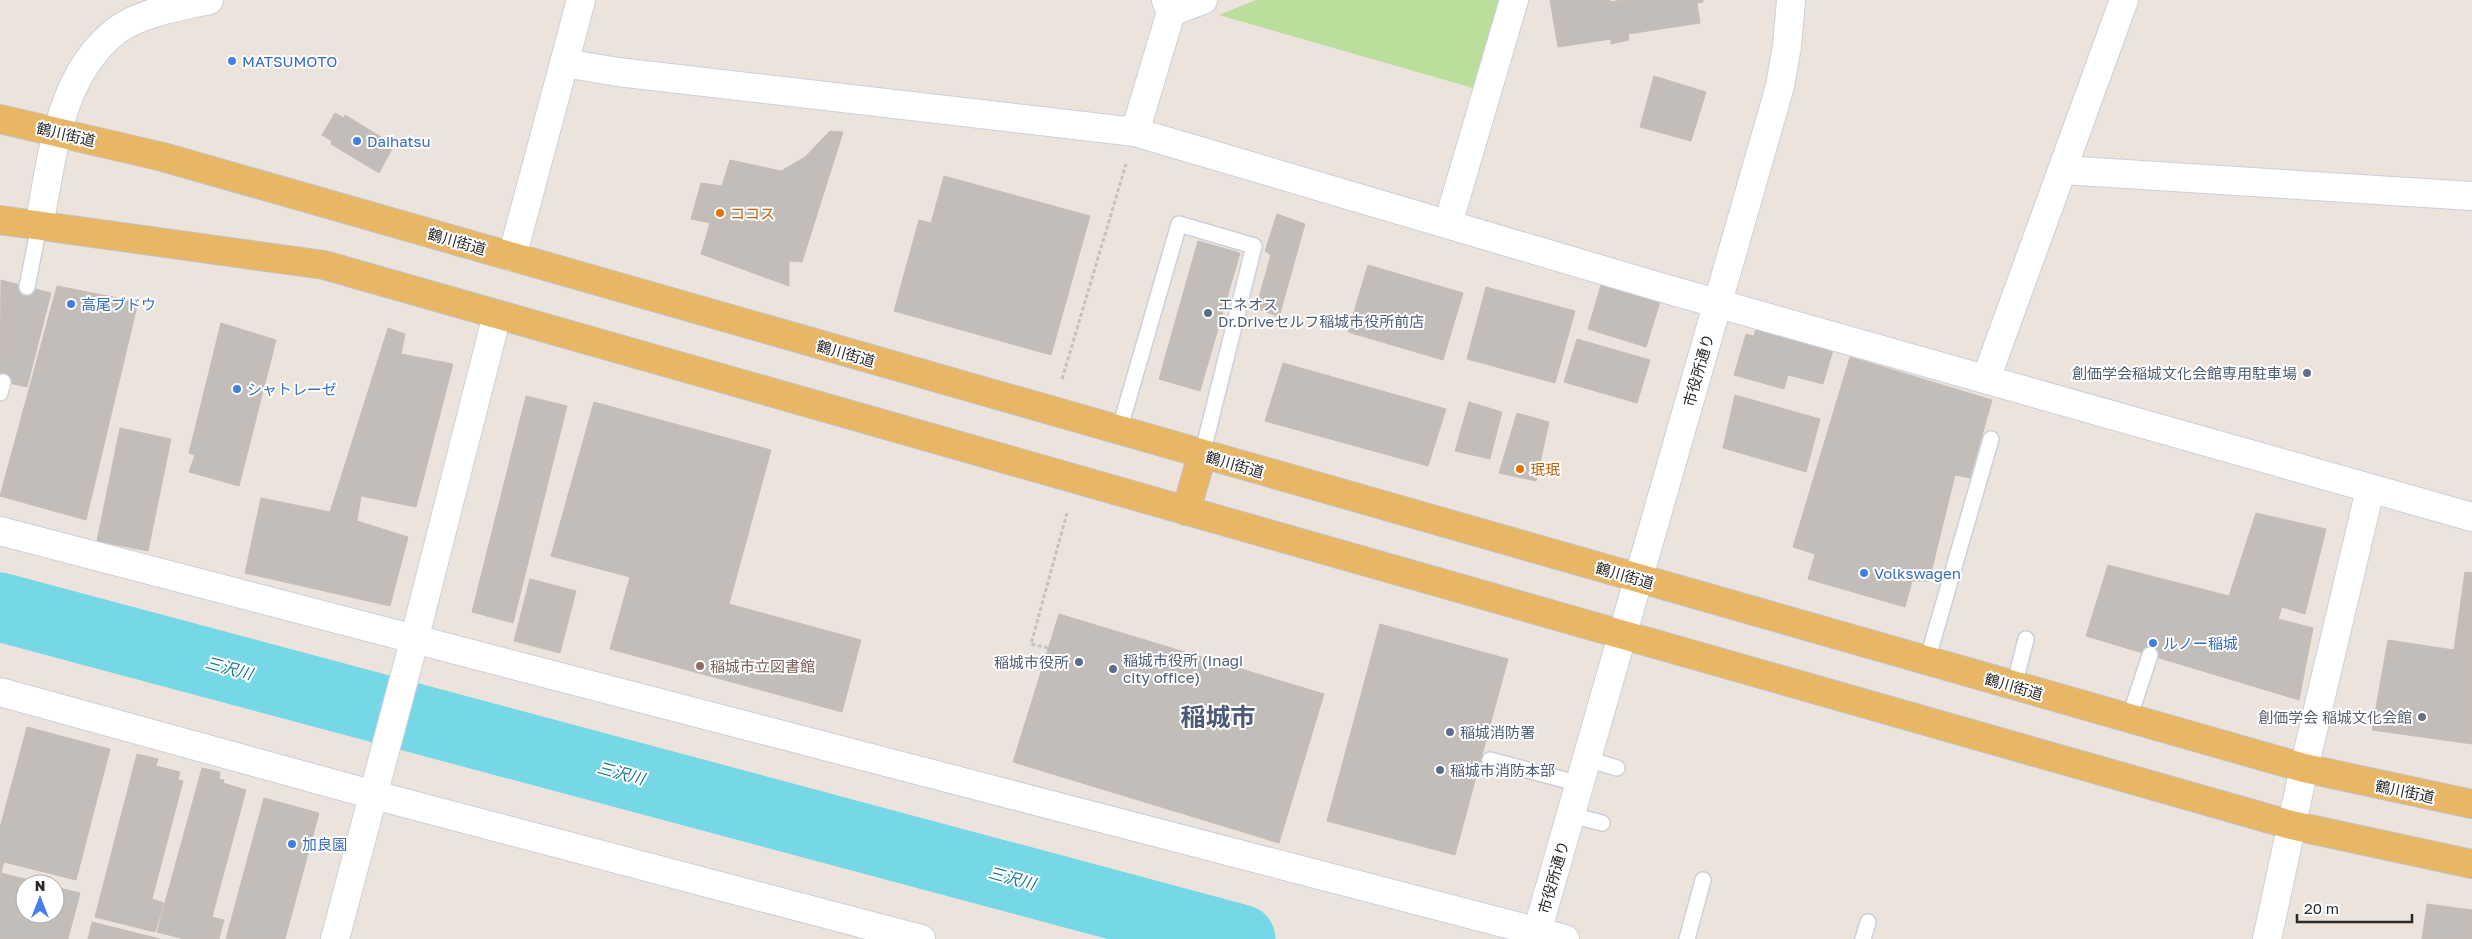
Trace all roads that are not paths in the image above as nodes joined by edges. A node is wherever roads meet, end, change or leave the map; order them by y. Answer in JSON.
{"nodes":[{"id":1,"x":209,"y":0,"type":"edge"},
{"id":2,"x":581,"y":0,"type":"edge"},
{"id":3,"x":1203,"y":0,"type":"edge"},
{"id":4,"x":1514,"y":0,"type":"edge"},
{"id":5,"x":1791,"y":0,"type":"edge"},
{"id":6,"x":2124,"y":0,"type":"edge"},
{"id":7,"x":1169,"y":6,"type":"edge"},
{"id":8,"x":564,"y":64,"type":"junction"},
{"id":9,"x":0,"y":118,"type":"edge"},
{"id":10,"x":58,"y":132,"type":"junction"},
{"id":11,"x":1135,"y":132,"type":"junction"},
{"id":12,"x":2063,"y":170,"type":"junction"},
{"id":13,"x":2472,"y":196,"type":"edge"},
{"id":14,"x":0,"y":220,"type":"edge"},
{"id":15,"x":1448,"y":224,"type":"junction"},
{"id":16,"x":39,"y":226,"type":"junction"},
{"id":17,"x":512,"y":257,"type":"junction"},
{"id":18,"x":27,"y":287,"type":"dead end"},
{"id":19,"x":1718,"y":302,"type":"junction"},
{"id":20,"x":497,"y":315,"type":"junction"},
{"id":21,"x":1986,"y":378,"type":"junction"},
{"id":22,"x":1119,"y":431,"type":"junction"},
{"id":23,"x":1991,"y":439,"type":"dead end"},
{"id":24,"x":1202,"y":455,"type":"junction"},
{"id":25,"x":2370,"y":490,"type":"junction"},
{"id":26,"x":1186,"y":511,"type":"junction"},
{"id":27,"x":2472,"y":517,"type":"edge"},
{"id":28,"x":0,"y":531,"type":"edge"},
{"id":29,"x":1639,"y":579,"type":"junction"},
{"id":30,"x":1622,"y":636,"type":"junction"},
{"id":31,"x":415,"y":639,"type":"junction"},
{"id":32,"x":2026,"y":639,"type":"dead end"},
{"id":33,"x":2150,"y":655,"type":"dead end"},
{"id":34,"x":1927,"y":661,"type":"junction"},
{"id":35,"x":2014,"y":686,"type":"junction"},
{"id":36,"x":0,"y":692,"type":"edge"},
{"id":37,"x":2129,"y":718,"type":"junction"},
{"id":38,"x":1490,"y":760,"type":"dead end"},
{"id":39,"x":1587,"y":760,"type":"junction"},
{"id":40,"x":1617,"y":768,"type":"dead end"},
{"id":41,"x":2304,"y":768,"type":"junction"},
{"id":42,"x":374,"y":795,"type":"junction"},
{"id":43,"x":2472,"y":804,"type":"edge"},
{"id":44,"x":1571,"y":815,"type":"junction"},
{"id":45,"x":1602,"y":823,"type":"dead end"},
{"id":46,"x":2291,"y":825,"type":"junction"},
{"id":47,"x":2472,"y":864,"type":"edge"},
{"id":48,"x":1703,"y":880,"type":"dead end"},
{"id":49,"x":1868,"y":922,"type":"dead end"},
{"id":50,"x":878,"y":934,"type":"edge"},
{"id":51,"x":1536,"y":936,"type":"edge"},
{"id":52,"x":335,"y":939,"type":"edge"},
{"id":53,"x":921,"y":939,"type":"edge"},
{"id":54,"x":1564,"y":939,"type":"edge"},
{"id":55,"x":1687,"y":939,"type":"edge"},
{"id":56,"x":1863,"y":939,"type":"edge"},
{"id":57,"x":2267,"y":939,"type":"edge"}],
"edges":[{"from":1,"to":10,"type":"street"},
{"from":2,"to":8,"type":"street"},
{"from":3,"to":7,"type":"street"},
{"from":4,"to":15,"type":"street"},
{"from":5,"to":19,"type":"street","name":"市役所通り"},
{"from":6,"to":12,"type":"street"},
{"from":7,"to":11,"type":"street"},
{"from":8,"to":11,"type":"street"},
{"from":8,"to":17,"type":"street"},
{"from":9,"to":10,"type":"main road","name":"鶴川街道"},
{"from":10,"to":16,"type":"street"},
{"from":10,"to":17,"type":"main road","name":"鶴川街道"},
{"from":11,"to":15,"type":"street"},
{"from":12,"to":13,"type":"street"},
{"from":12,"to":21,"type":"street"},
{"from":14,"to":16,"type":"main road"},
{"from":15,"to":19,"type":"street"},
{"from":16,"to":18,"type":"lane"},
{"from":16,"to":20,"type":"main road"},
{"from":17,"to":22,"type":"main road","name":"鶴川街道"},
{"from":19,"to":21,"type":"street"},
{"from":19,"to":29,"type":"street","name":"市役所通り"},
{"from":20,"to":26,"type":"main road"},
{"from":20,"to":31,"type":"street"},
{"from":21,"to":25,"type":"street"},
{"from":22,"to":24,"type":"main road","name":"鶴川街道"},
{"from":22,"to":24,"type":"lane"},
{"from":23,"to":34,"type":"lane"},
{"from":24,"to":26,"type":"main road"},
{"from":24,"to":29,"type":"main road","name":"鶴川街道"},
{"from":25,"to":27,"type":"street"},
{"from":25,"to":41,"type":"street"},
{"from":26,"to":30,"type":"main road"},
{"from":28,"to":31,"type":"street"},
{"from":29,"to":30,"type":"street","name":"市役所通り"},
{"from":29,"to":34,"type":"main road","name":"鶴川街道"},
{"from":30,"to":39,"type":"street","name":"市役所通り"},
{"from":30,"to":46,"type":"main road"},
{"from":31,"to":42,"type":"street"},
{"from":31,"to":51,"type":"street"},
{"from":32,"to":35,"type":"lane"},
{"from":33,"to":37,"type":"lane"},
{"from":34,"to":35,"type":"main road","name":"鶴川街道"},
{"from":35,"to":37,"type":"main road","name":"鶴川街道"},
{"from":36,"to":42,"type":"street"},
{"from":37,"to":41,"type":"main road","name":"鶴川街道"},
{"from":38,"to":39,"type":"lane"},
{"from":39,"to":40,"type":"lane"},
{"from":39,"to":44,"type":"street","name":"市役所通り"},
{"from":41,"to":43,"type":"main road","name":"鶴川街道"},
{"from":41,"to":46,"type":"street"},
{"from":42,"to":50,"type":"street"},
{"from":42,"to":52,"type":"street"},
{"from":44,"to":45,"type":"lane"},
{"from":44,"to":51,"type":"street","name":"市役所通り"},
{"from":46,"to":47,"type":"main road"},
{"from":46,"to":57,"type":"street"},
{"from":48,"to":55,"type":"lane"},
{"from":49,"to":56,"type":"lane"},
{"from":50,"to":53,"type":"street"},
{"from":51,"to":54,"type":"street"}]}
